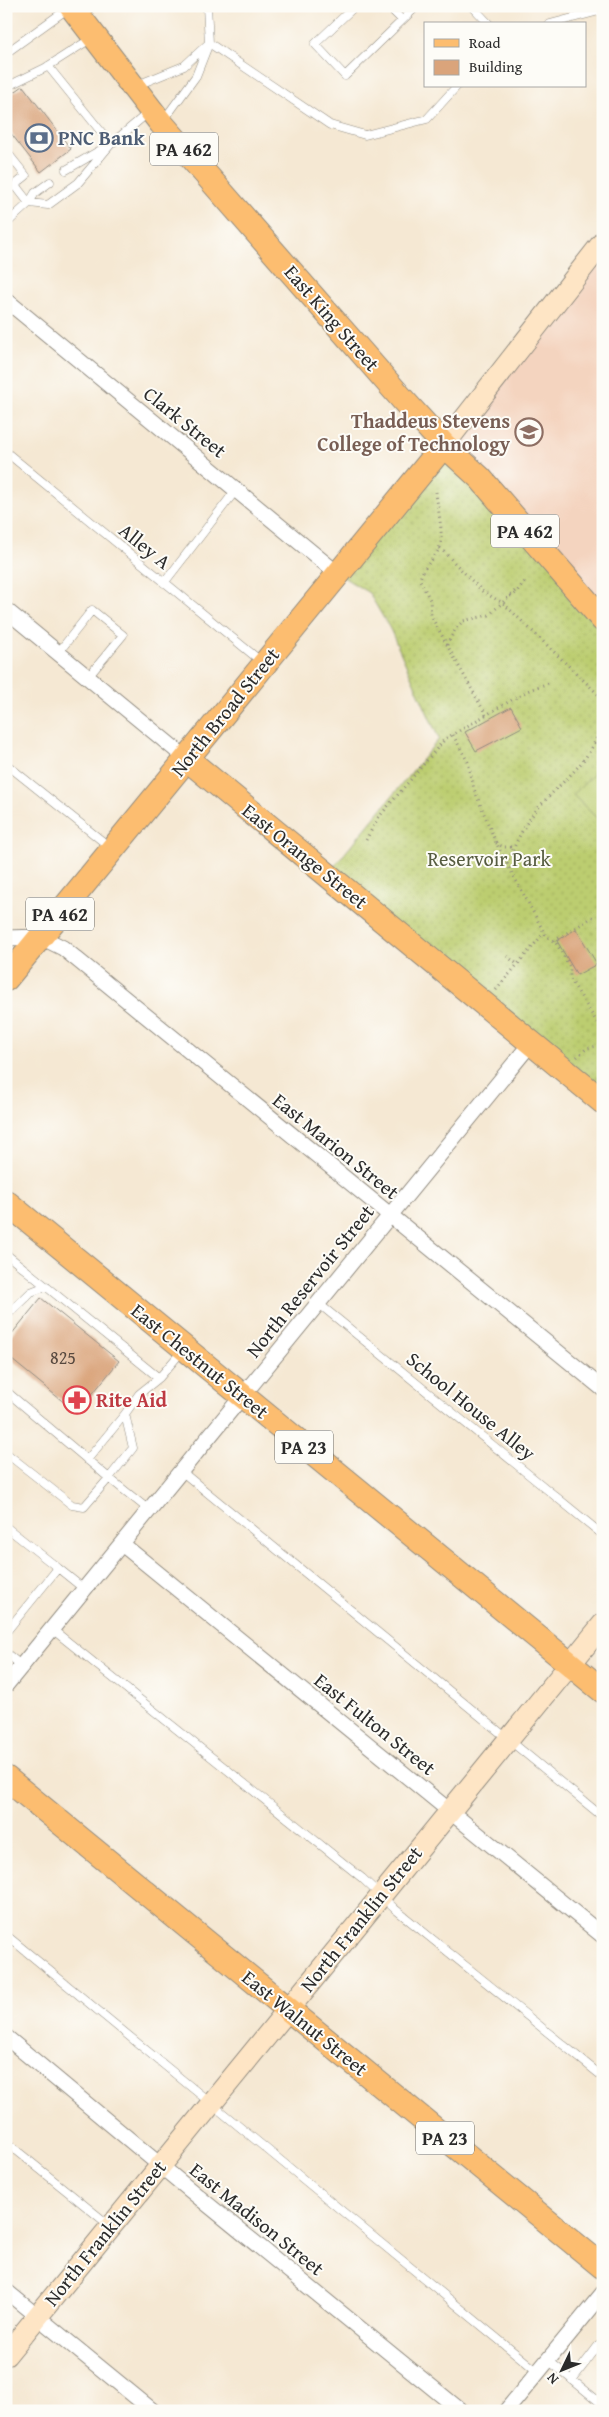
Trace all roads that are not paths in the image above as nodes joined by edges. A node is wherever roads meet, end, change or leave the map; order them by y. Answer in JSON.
{"nodes":[{"id":1,"x":71,"y":6,"type":"edge"},
{"id":2,"x":208,"y":6,"type":"edge"},
{"id":3,"x":355,"y":6,"type":"edge"},
{"id":4,"x":388,"y":6,"type":"edge"},
{"id":5,"x":417,"y":6,"type":"edge"},
{"id":6,"x":472,"y":6,"type":"edge"},
{"id":7,"x":603,"y":10,"type":"edge"},
{"id":8,"x":402,"y":20,"type":"junction"},
{"id":9,"x":487,"y":22,"type":"edge"},
{"id":10,"x":558,"y":22,"type":"edge"},
{"id":11,"x":94,"y":37,"type":"junction"},
{"id":12,"x":209,"y":43,"type":"junction"},
{"id":13,"x":6,"y":53,"type":"edge"},
{"id":14,"x":48,"y":66,"type":"junction"},
{"id":15,"x":6,"y":87,"type":"edge"},
{"id":16,"x":133,"y":87,"type":"junction"},
{"id":17,"x":455,"y":88,"type":"edge"},
{"id":18,"x":156,"y":117,"type":"junction"},
{"id":19,"x":111,"y":144,"type":"junction"},
{"id":20,"x":6,"y":151,"type":"edge"},
{"id":21,"x":66,"y":170,"type":"dead end"},
{"id":22,"x":50,"y":182,"type":"dead end"},
{"id":23,"x":15,"y":185,"type":"junction"},
{"id":24,"x":6,"y":192,"type":"edge"},
{"id":25,"x":29,"y":204,"type":"junction"},
{"id":26,"x":6,"y":224,"type":"edge"},
{"id":27,"x":603,"y":242,"type":"edge"},
{"id":28,"x":6,"y":300,"type":"edge"},
{"id":29,"x":444,"y":445,"type":"junction"},
{"id":30,"x":6,"y":452,"type":"edge"},
{"id":31,"x":236,"y":490,"type":"junction"},
{"id":32,"x":338,"y":574,"type":"junction"},
{"id":33,"x":164,"y":583,"type":"junction"},
{"id":34,"x":6,"y":610,"type":"edge"},
{"id":35,"x":603,"y":620,"type":"edge"},
{"id":36,"x":58,"y":653,"type":"junction"},
{"id":37,"x":264,"y":665,"type":"junction"},
{"id":38,"x":88,"y":677,"type":"junction"},
{"id":39,"x":187,"y":759,"type":"junction"},
{"id":40,"x":6,"y":764,"type":"edge"},
{"id":41,"x":113,"y":849,"type":"junction"},
{"id":42,"x":41,"y":937,"type":"junction"},
{"id":43,"x":6,"y":938,"type":"edge"},
{"id":44,"x":6,"y":980,"type":"edge"},
{"id":45,"x":531,"y":1043,"type":"junction"},
{"id":46,"x":603,"y":1102,"type":"edge"},
{"id":47,"x":6,"y":1202,"type":"edge"},
{"id":48,"x":390,"y":1215,"type":"junction"},
{"id":49,"x":6,"y":1254,"type":"edge"},
{"id":50,"x":46,"y":1286,"type":"junction"},
{"id":51,"x":318,"y":1303,"type":"junction"},
{"id":52,"x":6,"y":1316,"type":"edge"},
{"id":53,"x":184,"y":1349,"type":"junction"},
{"id":54,"x":159,"y":1378,"type":"junction"},
{"id":55,"x":603,"y":1389,"type":"edge"},
{"id":56,"x":6,"y":1391,"type":"edge"},
{"id":57,"x":242,"y":1396,"type":"junction"},
{"id":58,"x":125,"y":1414,"type":"junction"},
{"id":59,"x":6,"y":1452,"type":"edge"},
{"id":60,"x":87,"y":1460,"type":"junction"},
{"id":61,"x":181,"y":1471,"type":"junction"},
{"id":62,"x":109,"y":1478,"type":"junction"},
{"id":63,"x":149,"y":1510,"type":"junction"},
{"id":64,"x":6,"y":1527,"type":"edge"},
{"id":65,"x":603,"y":1535,"type":"edge"},
{"id":66,"x":122,"y":1544,"type":"junction"},
{"id":67,"x":58,"y":1568,"type":"junction"},
{"id":68,"x":84,"y":1589,"type":"junction"},
{"id":69,"x":603,"y":1624,"type":"edge"},
{"id":70,"x":52,"y":1628,"type":"junction"},
{"id":71,"x":6,"y":1632,"type":"edge"},
{"id":72,"x":6,"y":1653,"type":"edge"},
{"id":73,"x":570,"y":1664,"type":"junction"},
{"id":74,"x":22,"y":1666,"type":"junction"},
{"id":75,"x":6,"y":1685,"type":"edge"},
{"id":76,"x":603,"y":1691,"type":"edge"},
{"id":77,"x":508,"y":1740,"type":"junction"},
{"id":78,"x":6,"y":1778,"type":"edge"},
{"id":79,"x":450,"y":1811,"type":"junction"},
{"id":80,"x":603,"y":1817,"type":"edge"},
{"id":81,"x":381,"y":1896,"type":"junction"},
{"id":82,"x":6,"y":1936,"type":"edge"},
{"id":83,"x":603,"y":1936,"type":"edge"},
{"id":84,"x":288,"y":2009,"type":"junction"},
{"id":85,"x":6,"y":2037,"type":"edge"},
{"id":86,"x":603,"y":2077,"type":"edge"},
{"id":87,"x":211,"y":2104,"type":"junction"},
{"id":88,"x":6,"y":2142,"type":"edge"},
{"id":89,"x":160,"y":2165,"type":"junction"},
{"id":90,"x":110,"y":2227,"type":"junction"},
{"id":91,"x":603,"y":2267,"type":"edge"},
{"id":92,"x":6,"y":2291,"type":"edge"},
{"id":93,"x":603,"y":2293,"type":"edge"},
{"id":94,"x":37,"y":2316,"type":"junction"},
{"id":95,"x":603,"y":2344,"type":"edge"},
{"id":96,"x":6,"y":2355,"type":"edge"},
{"id":97,"x":548,"y":2360,"type":"junction"},
{"id":98,"x":538,"y":2372,"type":"junction"},
{"id":99,"x":572,"y":2380,"type":"junction"},
{"id":100,"x":603,"y":2405,"type":"edge"},
{"id":101,"x":153,"y":2411,"type":"edge"},
{"id":102,"x":461,"y":2411,"type":"edge"},
{"id":103,"x":506,"y":2411,"type":"edge"}],
"edges":[{"from":1,"to":11,"type":"main road","name":"East King Street","number":"PA 462"},
{"from":1,"to":13,"type":"lane"},
{"from":2,"to":12,"type":"lane"},
{"from":3,"to":8,"type":"lane"},
{"from":4,"to":8,"type":"lane"},
{"from":5,"to":8,"type":"lane"},
{"from":6,"to":9,"type":"lane"},
{"from":7,"to":10,"type":"lane"},
{"from":11,"to":14,"type":"lane"},
{"from":11,"to":16,"type":"main road","name":"East King Street","number":"PA 462"},
{"from":12,"to":16,"type":"lane"},
{"from":12,"to":17,"type":"lane"},
{"from":12,"to":18,"type":"lane"},
{"from":14,"to":15,"type":"lane"},
{"from":14,"to":19,"type":"lane"},
{"from":16,"to":18,"type":"main road","name":"East King Street","number":"PA 462"},
{"from":18,"to":19,"type":"lane"},
{"from":18,"to":29,"type":"main road","name":"East King Street","number":"PA 462"},
{"from":19,"to":21,"type":"lane"},
{"from":19,"to":25,"type":"lane"},
{"from":20,"to":23,"type":"lane"},
{"from":22,"to":25,"type":"lane"},
{"from":23,"to":24,"type":"lane"},
{"from":23,"to":25,"type":"lane"},
{"from":25,"to":26,"type":"lane"},
{"from":27,"to":29,"type":"main road"},
{"from":28,"to":31,"type":"street","name":"Clark Street"},
{"from":29,"to":32,"type":"main road","name":"North Broad Street","number":"PA 462"},
{"from":29,"to":35,"type":"main road","name":"East King Street","number":"PA 462"},
{"from":30,"to":33,"type":"lane","name":"Alley A"},
{"from":31,"to":32,"type":"street","name":"Clark Street"},
{"from":31,"to":33,"type":"lane"},
{"from":32,"to":37,"type":"main road","name":"North Broad Street","number":"PA 462"},
{"from":33,"to":37,"type":"lane","name":"Alley A"},
{"from":34,"to":36,"type":"street","name":"East Orange Street"},
{"from":36,"to":38,"type":"street","name":"East Orange Street"},
{"from":36,"to":38,"type":"lane"},
{"from":37,"to":39,"type":"main road","name":"North Broad Street","number":"PA 462"},
{"from":38,"to":39,"type":"street","name":"East Orange Street"},
{"from":39,"to":41,"type":"main road","name":"North Broad Street","number":"PA 462"},
{"from":39,"to":45,"type":"main road","name":"East Orange Street"},
{"from":40,"to":41,"type":"lane"},
{"from":41,"to":42,"type":"main road","name":"North Broad Street","number":"PA 462"},
{"from":42,"to":43,"type":"street"},
{"from":42,"to":44,"type":"main road","name":"North Broad Street","number":"PA 462"},
{"from":42,"to":48,"type":"street","name":"East Marion Street"},
{"from":45,"to":46,"type":"main road","name":"East Orange Street"},
{"from":45,"to":48,"type":"street","name":"North Reservoir Street"},
{"from":47,"to":53,"type":"main road","name":"East Chestnut Street","number":"PA 23"},
{"from":48,"to":51,"type":"street","name":"North Reservoir Street"},
{"from":48,"to":55,"type":"street","name":"East Marion Street"},
{"from":49,"to":50,"type":"lane"},
{"from":50,"to":52,"type":"lane"},
{"from":50,"to":54,"type":"lane"},
{"from":51,"to":57,"type":"street","name":"North Reservoir Street"},
{"from":51,"to":65,"type":"lane","name":"School House Alley"},
{"from":53,"to":54,"type":"lane"},
{"from":53,"to":57,"type":"main road","name":"East Chestnut Street","number":"PA 23"},
{"from":54,"to":58,"type":"lane"},
{"from":56,"to":60,"type":"lane"},
{"from":57,"to":61,"type":"street","name":"North Reservoir Street"},
{"from":57,"to":73,"type":"main road","name":"East Chestnut Street","number":"PA 23"},
{"from":58,"to":60,"type":"lane"},
{"from":58,"to":62,"type":"lane"},
{"from":59,"to":62,"type":"lane"},
{"from":60,"to":62,"type":"lane"},
{"from":61,"to":63,"type":"street","name":"North Reservoir Street"},
{"from":61,"to":77,"type":"lane"},
{"from":62,"to":63,"type":"lane"},
{"from":63,"to":66,"type":"street","name":"North Reservoir Street"},
{"from":64,"to":67,"type":"lane"},
{"from":66,"to":68,"type":"street","name":"North Reservoir Street"},
{"from":66,"to":79,"type":"street","name":"East Fulton Street"},
{"from":67,"to":68,"type":"lane"},
{"from":67,"to":71,"type":"lane"},
{"from":68,"to":70,"type":"street","name":"North Reservoir Street"},
{"from":69,"to":73,"type":"main road","name":"North Franklin Street"},
{"from":70,"to":74,"type":"street","name":"North Reservoir Street"},
{"from":70,"to":81,"type":"lane"},
{"from":72,"to":74,"type":"lane"},
{"from":73,"to":76,"type":"main road","name":"East Chestnut Street","number":"PA 23"},
{"from":73,"to":77,"type":"main road","name":"North Franklin Street"},
{"from":74,"to":75,"type":"street","name":"North Reservoir Street"},
{"from":77,"to":79,"type":"main road","name":"North Franklin Street"},
{"from":77,"to":80,"type":"lane"},
{"from":78,"to":84,"type":"main road","name":"East Walnut Street","number":"PA 23"},
{"from":79,"to":81,"type":"main road","name":"North Franklin Street"},
{"from":79,"to":83,"type":"street","name":"East Fulton Street"},
{"from":81,"to":84,"type":"main road","name":"North Franklin Street"},
{"from":81,"to":86,"type":"lane"},
{"from":82,"to":87,"type":"lane"},
{"from":84,"to":87,"type":"main road","name":"North Franklin Street"},
{"from":84,"to":91,"type":"main road","name":"East Walnut Street","number":"PA 23"},
{"from":85,"to":89,"type":"street","name":"East Madison Street"},
{"from":87,"to":89,"type":"main road","name":"North Franklin Street"},
{"from":87,"to":98,"type":"lane"},
{"from":88,"to":90,"type":"lane"},
{"from":89,"to":90,"type":"main road","name":"North Franklin Street"},
{"from":89,"to":102,"type":"street","name":"East Madison Street"},
{"from":90,"to":94,"type":"main road","name":"North Franklin Street"},
{"from":92,"to":94,"type":"street"},
{"from":93,"to":97,"type":"street"},
{"from":94,"to":96,"type":"main road","name":"North Franklin Street"},
{"from":94,"to":101,"type":"street"},
{"from":95,"to":99,"type":"lane"},
{"from":97,"to":98,"type":"street"},
{"from":97,"to":99,"type":"lane"},
{"from":98,"to":103,"type":"street"},
{"from":99,"to":100,"type":"lane"}]}
